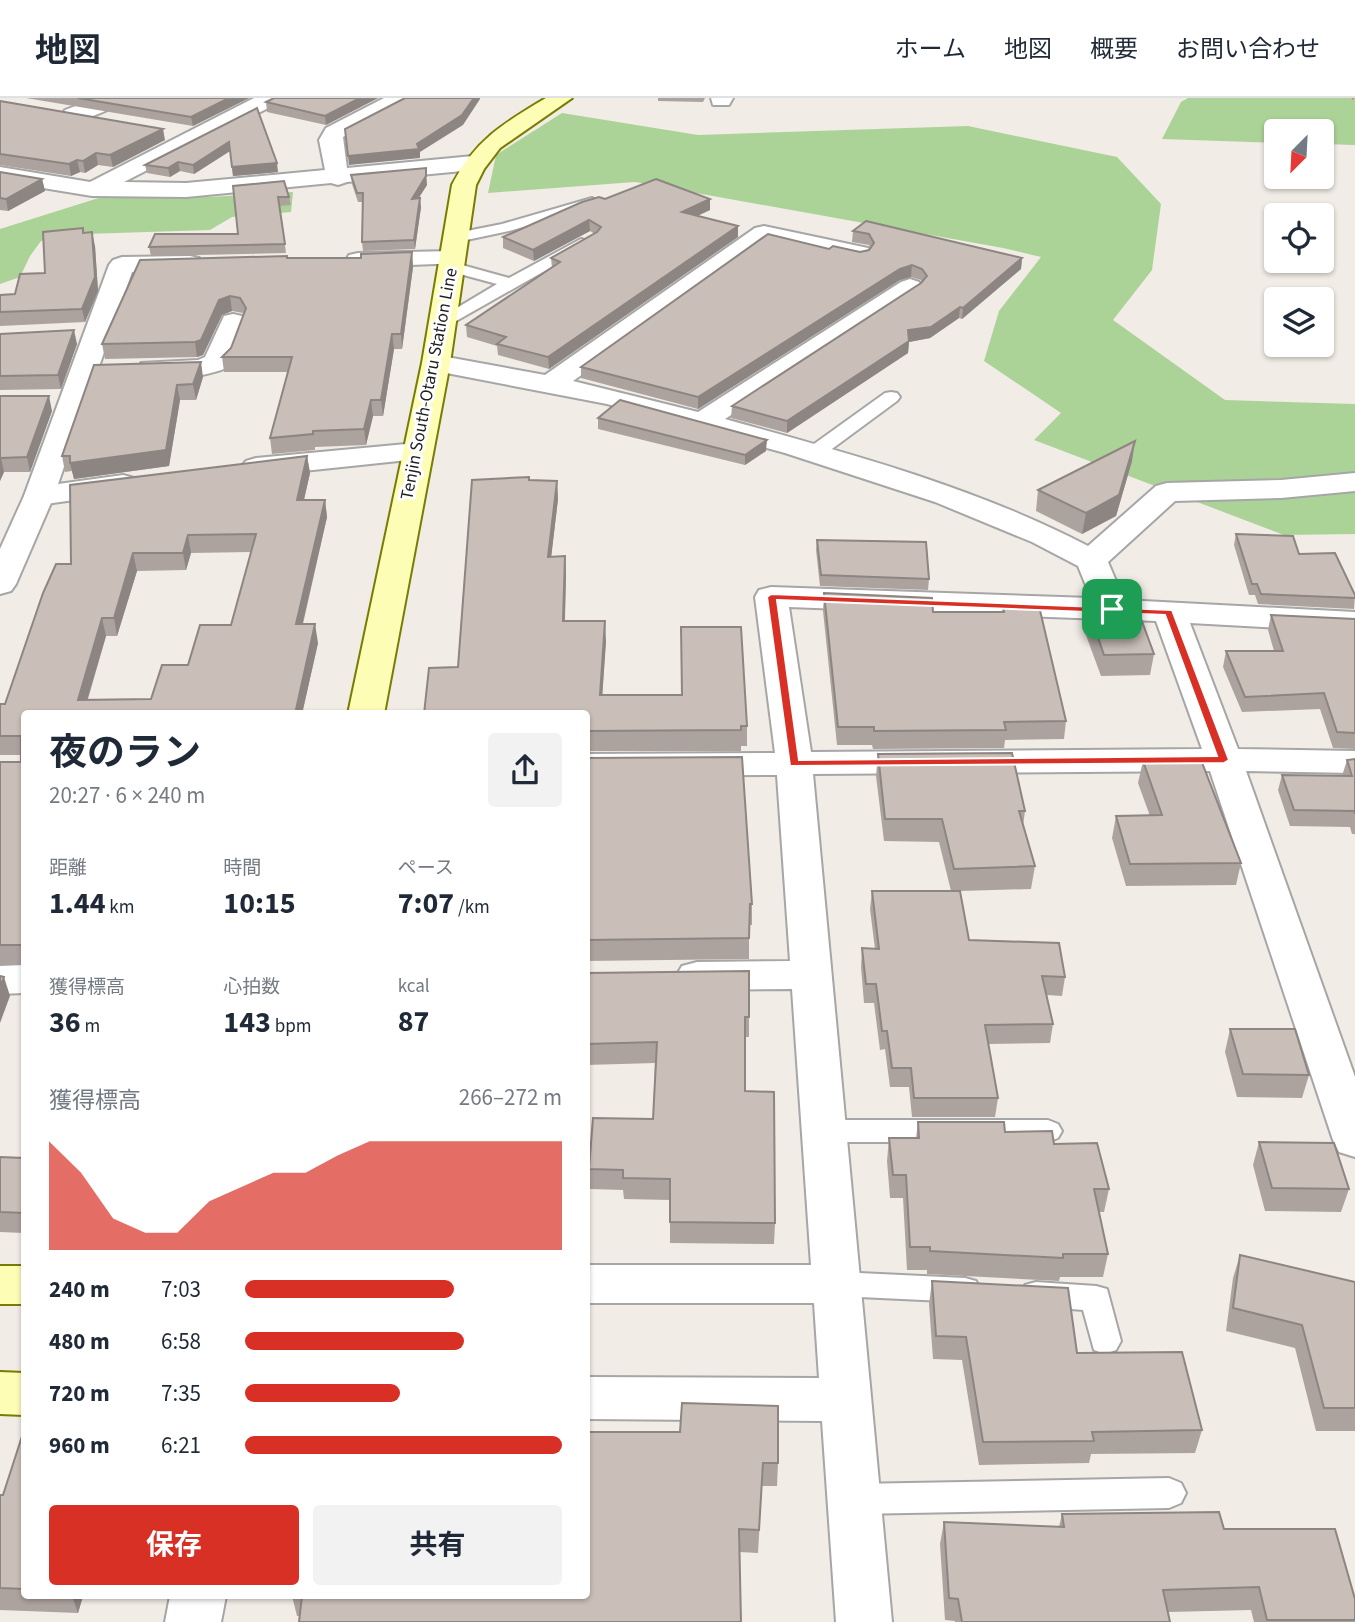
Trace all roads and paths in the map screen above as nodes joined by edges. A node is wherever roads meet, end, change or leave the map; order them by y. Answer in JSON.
{"nodes":[{"id":1,"x":116,"y":98,"type":"edge"},
{"id":2,"x":270,"y":98,"type":"edge"},
{"id":3,"x":400,"y":98,"type":"edge"},
{"id":4,"x":561,"y":98,"type":"edge"},
{"id":5,"x":46,"y":111,"type":"edge"},
{"id":6,"x":73,"y":115,"type":"junction"},
{"id":7,"x":113,"y":122,"type":"edge"},
{"id":8,"x":154,"y":129,"type":"edge"},
{"id":9,"x":195,"y":136,"type":"junction"},
{"id":10,"x":473,"y":163,"type":"junction"},
{"id":11,"x":0,"y":174,"type":"edge"},
{"id":12,"x":338,"y":177,"type":"junction"},
{"id":13,"x":92,"y":189,"type":"junction"},
{"id":14,"x":602,"y":200,"type":"edge"},
{"id":15,"x":591,"y":239,"type":"edge"},
{"id":16,"x":859,"y":253,"type":"edge"},
{"id":17,"x":453,"y":254,"type":"junction"},
{"id":18,"x":329,"y":261,"type":"edge"},
{"id":19,"x":218,"y":263,"type":"edge"},
{"id":20,"x":510,"y":283,"type":"junction"},
{"id":21,"x":910,"y":287,"type":"edge"},
{"id":22,"x":443,"y":321,"type":"junction"},
{"id":23,"x":233,"y":322,"type":"dead end"},
{"id":24,"x":436,"y":363,"type":"junction"},
{"id":25,"x":107,"y":370,"type":"junction"},
{"id":26,"x":549,"y":384,"type":"junction"},
{"id":27,"x":891,"y":397,"type":"dead end"},
{"id":28,"x":703,"y":421,"type":"junction"},
{"id":29,"x":417,"y":452,"type":"junction"},
{"id":30,"x":814,"y":453,"type":"junction"},
{"id":31,"x":225,"y":470,"type":"edge"},
{"id":32,"x":145,"y":481,"type":"edge"},
{"id":33,"x":1355,"y":482,"type":"edge"},
{"id":34,"x":38,"y":496,"type":"junction"},
{"id":35,"x":10,"y":542,"type":"edge"},
{"id":36,"x":1092,"y":561,"type":"junction"},
{"id":37,"x":0,"y":584,"type":"edge"},
{"id":38,"x":1112,"y":609,"type":"junction"},
{"id":39,"x":1169,"y":612,"type":"junction"},
{"id":40,"x":1355,"y":622,"type":"edge"},
{"id":41,"x":367,"y":710,"type":"edge"},
{"id":42,"x":1224,"y":760,"type":"junction"},
{"id":43,"x":1355,"y":762,"type":"edge"},
{"id":44,"x":794,"y":763,"type":"junction"},
{"id":45,"x":590,"y":765,"type":"edge"},
{"id":46,"x":811,"y":975,"type":"junction"},
{"id":47,"x":666,"y":976,"type":"edge"},
{"id":48,"x":0,"y":979,"type":"edge"},
{"id":49,"x":21,"y":979,"type":"edge"},
{"id":50,"x":824,"y":1131,"type":"junction"},
{"id":51,"x":1048,"y":1131,"type":"edge"},
{"id":52,"x":1355,"y":1140,"type":"edge"},
{"id":53,"x":590,"y":1284,"type":"edge"},
{"id":54,"x":838,"y":1284,"type":"junction"},
{"id":55,"x":0,"y":1285,"type":"edge"},
{"id":56,"x":21,"y":1285,"type":"edge"},
{"id":57,"x":1105,"y":1341,"type":"dead end"},
{"id":58,"x":0,"y":1393,"type":"edge"},
{"id":59,"x":21,"y":1394,"type":"edge"},
{"id":60,"x":590,"y":1398,"type":"edge"},
{"id":61,"x":847,"y":1400,"type":"junction"},
{"id":62,"x":1169,"y":1493,"type":"dead end"},
{"id":63,"x":854,"y":1499,"type":"junction"},
{"id":64,"x":197,"y":1599,"type":"edge"},
{"id":65,"x":193,"y":1622,"type":"edge"},
{"id":66,"x":864,"y":1622,"type":"edge"}],
"edges":[{"from":1,"to":6,"type":"street"},
{"from":2,"to":9,"type":"street"},
{"from":3,"to":12,"type":"street"},
{"from":4,"to":10,"type":"main road","name":"Tenjin South-Otaru Station Line"},
{"from":5,"to":6,"type":"street"},
{"from":6,"to":7,"type":"street"},
{"from":8,"to":9,"type":"street"},
{"from":9,"to":13,"type":"street"},
{"from":10,"to":12,"type":"street"},
{"from":10,"to":17,"type":"main road","name":"Tenjin South-Otaru Station Line"},
{"from":11,"to":13,"type":"street"},
{"from":12,"to":13,"type":"street"},
{"from":14,"to":17,"type":"lane"},
{"from":15,"to":20,"type":"lane"},
{"from":16,"to":26,"type":"street"},
{"from":17,"to":18,"type":"street"},
{"from":17,"to":20,"type":"lane"},
{"from":17,"to":22,"type":"main road","name":"Tenjin South-Otaru Station Line"},
{"from":19,"to":25,"type":"street"},
{"from":20,"to":22,"type":"lane"},
{"from":21,"to":28,"type":"street"},
{"from":22,"to":24,"type":"main road","name":"Tenjin South-Otaru Station Line"},
{"from":23,"to":25,"type":"street"},
{"from":24,"to":26,"type":"street"},
{"from":24,"to":29,"type":"main road","name":"Tenjin South-Otaru Station Line"},
{"from":25,"to":34,"type":"street"},
{"from":26,"to":28,"type":"street"},
{"from":27,"to":30,"type":"lane"},
{"from":28,"to":30,"type":"street"},
{"from":29,"to":31,"type":"street"},
{"from":29,"to":41,"type":"main road","name":"Tenjin South-Otaru Station Line"},
{"from":30,"to":36,"type":"street"},
{"from":32,"to":34,"type":"street"},
{"from":33,"to":36,"type":"street"},
{"from":34,"to":35,"type":"street"},
{"from":35,"to":37,"type":"street"},
{"from":36,"to":38,"type":"street"},
{"from":38,"to":39,"type":"street"},
{"from":38,"to":44,"type":"street"},
{"from":39,"to":40,"type":"street"},
{"from":39,"to":42,"type":"street"},
{"from":42,"to":43,"type":"street"},
{"from":42,"to":44,"type":"street"},
{"from":42,"to":52,"type":"street"},
{"from":44,"to":45,"type":"street"},
{"from":44,"to":46,"type":"street"},
{"from":46,"to":47,"type":"street"},
{"from":46,"to":50,"type":"street"},
{"from":48,"to":49,"type":"street"},
{"from":50,"to":51,"type":"lane"},
{"from":50,"to":54,"type":"street"},
{"from":53,"to":54,"type":"street"},
{"from":54,"to":57,"type":"lane"},
{"from":54,"to":61,"type":"street"},
{"from":55,"to":56,"type":"main road"},
{"from":58,"to":59,"type":"main road"},
{"from":60,"to":61,"type":"street"},
{"from":61,"to":63,"type":"street"},
{"from":62,"to":63,"type":"lane"},
{"from":63,"to":66,"type":"street"},
{"from":64,"to":65,"type":"street"}]}
